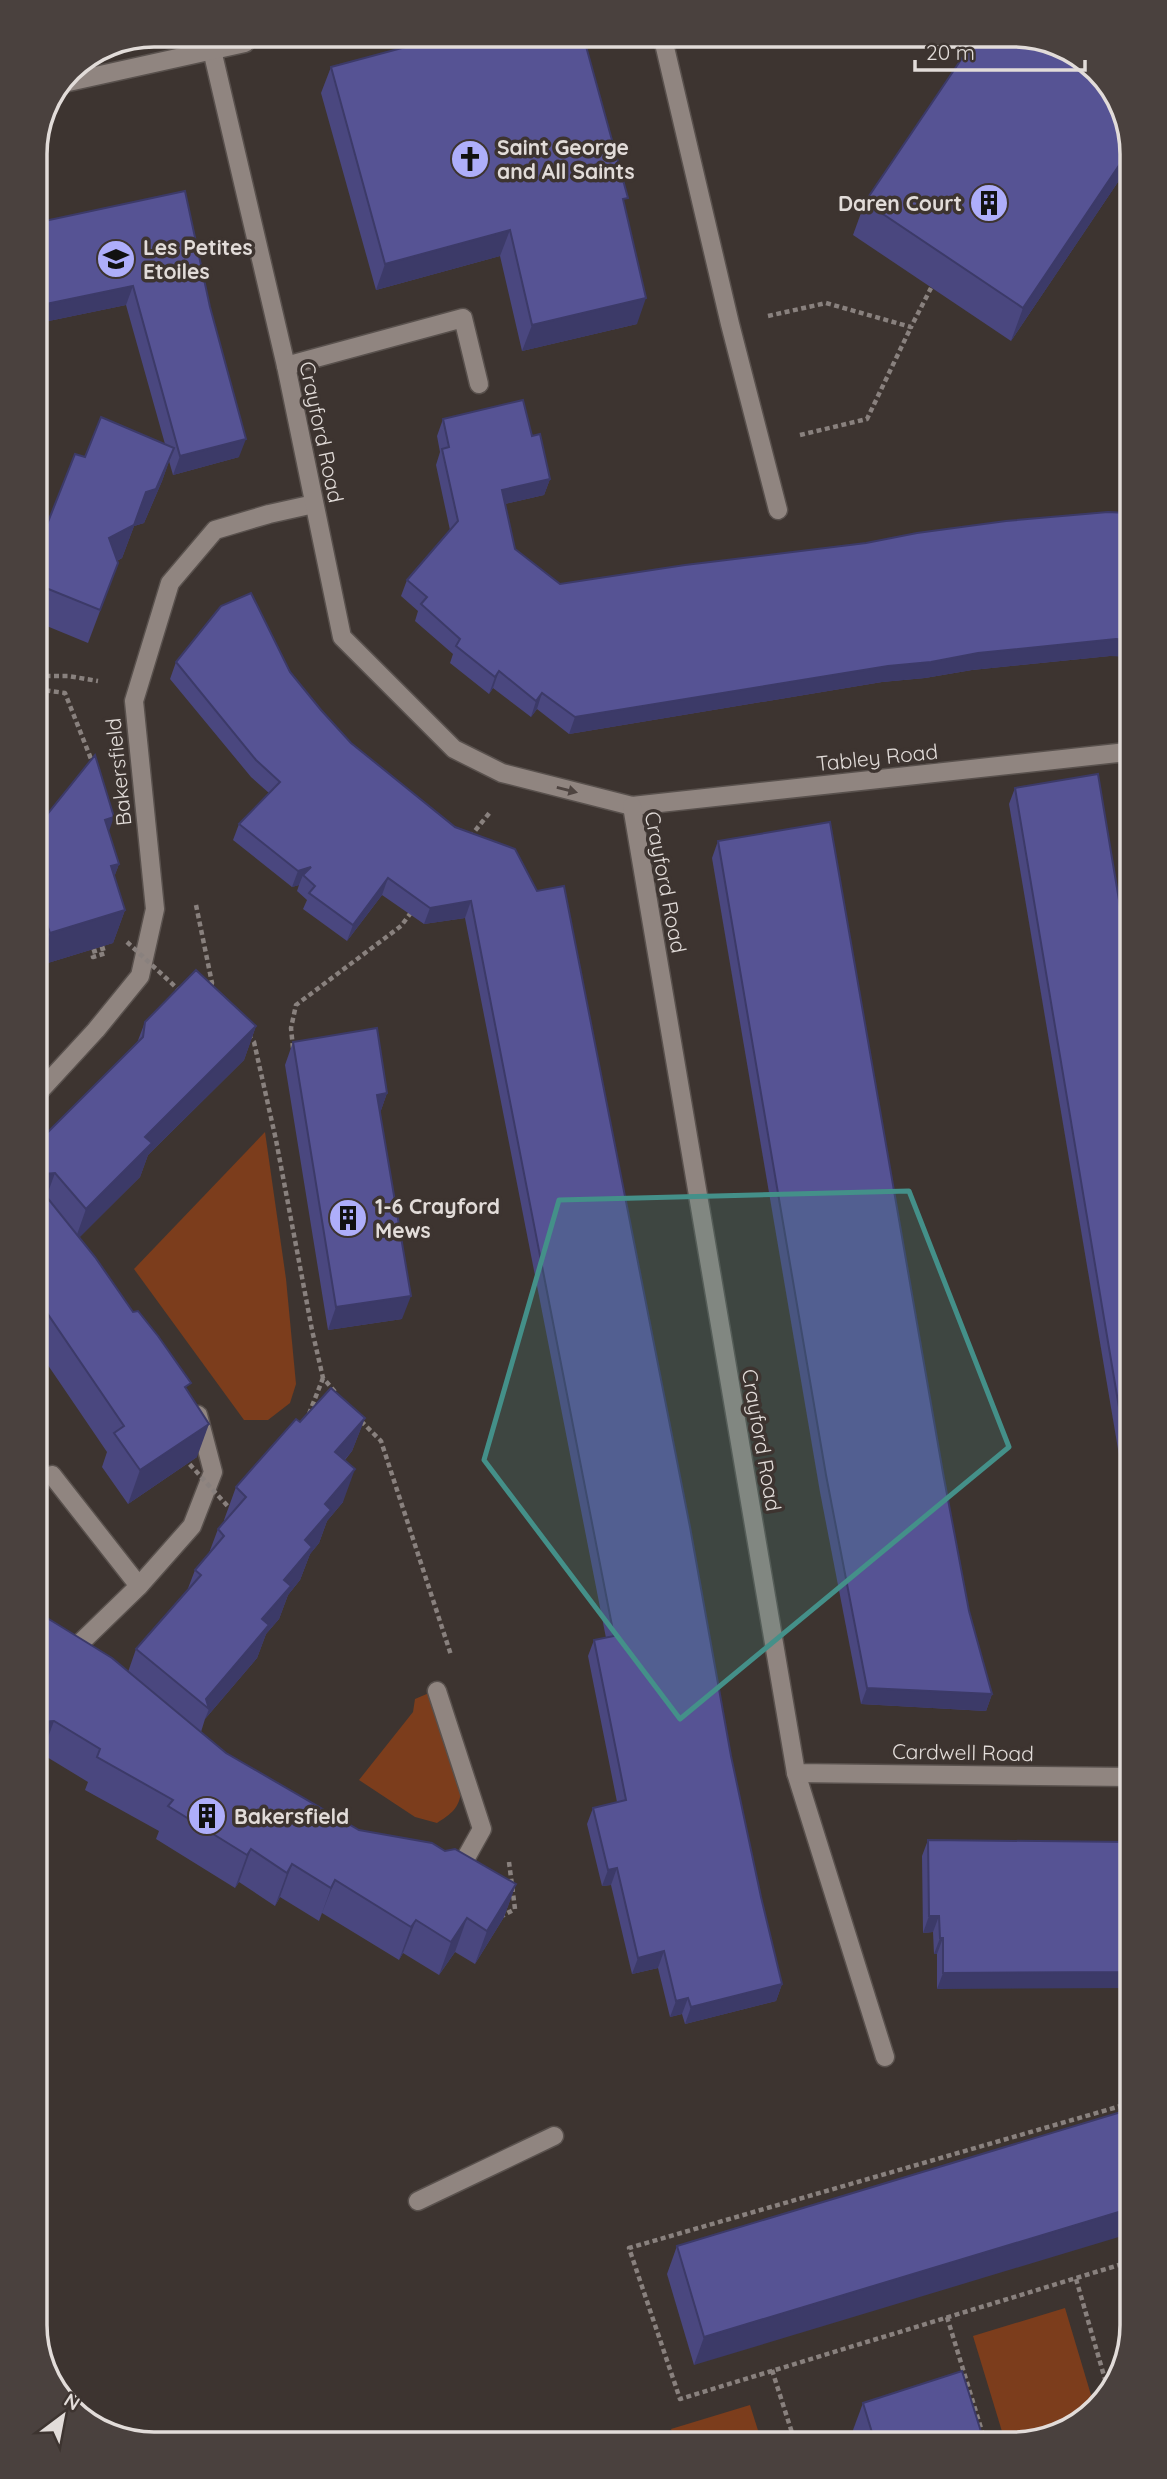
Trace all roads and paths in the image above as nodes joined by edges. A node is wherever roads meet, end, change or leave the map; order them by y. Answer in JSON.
{"nodes":[{"id":1,"x":226,"y":47,"type":"edge"},
{"id":2,"x":665,"y":47,"type":"edge"},
{"id":3,"x":212,"y":50,"type":"junction"},
{"id":4,"x":78,"y":80,"type":"edge"},
{"id":5,"x":931,"y":288,"type":"edge"},
{"id":6,"x":730,"y":324,"type":"junction"},
{"id":7,"x":911,"y":327,"type":"junction"},
{"id":8,"x":286,"y":366,"type":"junction"},
{"id":9,"x":479,"y":384,"type":"dead end"},
{"id":10,"x":761,"y":445,"type":"junction"},
{"id":11,"x":314,"y":504,"type":"junction"},
{"id":12,"x":778,"y":510,"type":"dead end"},
{"id":13,"x":47,"y":676,"type":"edge"},
{"id":14,"x":68,"y":677,"type":"dead end"},
{"id":15,"x":47,"y":691,"type":"edge"},
{"id":16,"x":89,"y":752,"type":"dead end"},
{"id":17,"x":1120,"y":753,"type":"edge"},
{"id":18,"x":509,"y":775,"type":"junction"},
{"id":19,"x":632,"y":806,"type":"junction"},
{"id":20,"x":466,"y":842,"type":"edge"},
{"id":21,"x":196,"y":902,"type":"dead end"},
{"id":22,"x":417,"y":905,"type":"edge"},
{"id":23,"x":127,"y":942,"type":"dead end"},
{"id":24,"x":208,"y":990,"type":"edge"},
{"id":25,"x":184,"y":994,"type":"edge"},
{"id":26,"x":245,"y":1031,"type":"edge"},
{"id":27,"x":294,"y":1055,"type":"edge"},
{"id":28,"x":47,"y":1083,"type":"edge"},
{"id":29,"x":324,"y":1378,"type":"junction"},
{"id":30,"x":338,"y":1395,"type":"edge"},
{"id":31,"x":184,"y":1398,"type":"edge"},
{"id":32,"x":352,"y":1412,"type":"edge"},
{"id":33,"x":308,"y":1417,"type":"edge"},
{"id":34,"x":179,"y":1452,"type":"edge"},
{"id":35,"x":52,"y":1475,"type":"dead end"},
{"id":36,"x":239,"y":1518,"type":"edge"},
{"id":37,"x":139,"y":1586,"type":"junction"},
{"id":38,"x":54,"y":1639,"type":"edge"},
{"id":39,"x":71,"y":1652,"type":"junction"},
{"id":40,"x":89,"y":1666,"type":"edge"},
{"id":41,"x":455,"y":1666,"type":"dead end"},
{"id":42,"x":437,"y":1690,"type":"dead end"},
{"id":43,"x":796,"y":1773,"type":"junction"},
{"id":44,"x":1120,"y":1777,"type":"edge"},
{"id":45,"x":508,"y":1855,"type":"dead end"},
{"id":46,"x":432,"y":1867,"type":"edge"},
{"id":47,"x":494,"y":1920,"type":"edge"},
{"id":48,"x":885,"y":2057,"type":"dead end"},
{"id":49,"x":1120,"y":2107,"type":"edge"},
{"id":50,"x":554,"y":2136,"type":"dead end"},
{"id":51,"x":418,"y":2201,"type":"dead end"},
{"id":52,"x":1120,"y":2266,"type":"edge"},
{"id":53,"x":1076,"y":2279,"type":"junction"},
{"id":54,"x":947,"y":2317,"type":"junction"},
{"id":55,"x":772,"y":2370,"type":"junction"},
{"id":56,"x":1105,"y":2379,"type":"edge"},
{"id":57,"x":792,"y":2432,"type":"edge"},
{"id":58,"x":982,"y":2432,"type":"edge"}],
"edges":[{"from":1,"to":3,"type":"street"},
{"from":2,"to":6,"type":"street"},
{"from":3,"to":4,"type":"street"},
{"from":3,"to":8,"type":"street","name":"Crayford Road"},
{"from":5,"to":7,"type":"path"},
{"from":6,"to":7,"type":"path"},
{"from":6,"to":10,"type":"street"},
{"from":7,"to":10,"type":"path"},
{"from":8,"to":9,"type":"street"},
{"from":8,"to":11,"type":"street","name":"Crayford Road"},
{"from":10,"to":12,"type":"street"},
{"from":11,"to":18,"type":"street","name":"Crayford Road"},
{"from":11,"to":28,"type":"street","name":"Bakersfield"},
{"from":13,"to":14,"type":"path"},
{"from":15,"to":16,"type":"path"},
{"from":17,"to":19,"type":"street","name":"Tabley Road"},
{"from":18,"to":19,"type":"street","name":"Crayford Road","one_way":true},
{"from":18,"to":20,"type":"path"},
{"from":19,"to":43,"type":"street","name":"Crayford Road"},
{"from":21,"to":24,"type":"path"},
{"from":22,"to":27,"type":"path"},
{"from":23,"to":25,"type":"path","bridge":true},
{"from":26,"to":29,"type":"path"},
{"from":29,"to":30,"type":"path"},
{"from":29,"to":33,"type":"path"},
{"from":31,"to":37,"type":"street"},
{"from":32,"to":41,"type":"path"},
{"from":34,"to":36,"type":"path","bridge":true},
{"from":35,"to":37,"type":"street"},
{"from":37,"to":39,"type":"street"},
{"from":38,"to":39,"type":"street"},
{"from":39,"to":40,"type":"street"},
{"from":42,"to":46,"type":"street"},
{"from":43,"to":44,"type":"street","name":"Cardwell Road"},
{"from":43,"to":48,"type":"street","name":"Crayford Road"},
{"from":45,"to":47,"type":"path"},
{"from":49,"to":55,"type":"path"},
{"from":50,"to":51,"type":"street"},
{"from":52,"to":53,"type":"path"},
{"from":53,"to":54,"type":"path"},
{"from":53,"to":56,"type":"path"},
{"from":54,"to":55,"type":"path"},
{"from":54,"to":58,"type":"path"},
{"from":55,"to":57,"type":"path"}]}
